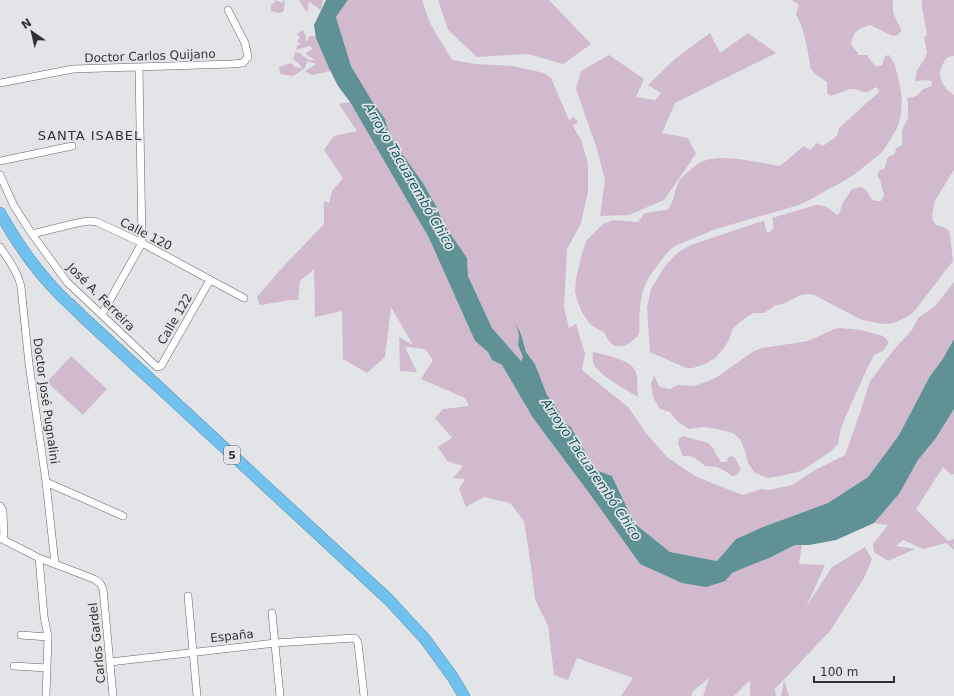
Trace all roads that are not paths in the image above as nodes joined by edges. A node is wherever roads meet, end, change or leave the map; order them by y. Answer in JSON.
{"nodes":[{"id":1,"x":228,"y":10,"type":"dead end"},
{"id":2,"x":139,"y":68,"type":"junction"},
{"id":3,"x":0,"y":83,"type":"edge"},
{"id":4,"x":72,"y":146,"type":"dead end"},
{"id":5,"x":0,"y":161,"type":"edge"},
{"id":6,"x":0,"y":175,"type":"edge"},
{"id":7,"x":0,"y":213,"type":"edge"},
{"id":8,"x":32,"y":234,"type":"junction"},
{"id":9,"x":142,"y":243,"type":"junction"},
{"id":10,"x":0,"y":247,"type":"edge"},
{"id":11,"x":210,"y":280,"type":"junction"},
{"id":12,"x":244,"y":298,"type":"dead end"},
{"id":13,"x":102,"y":314,"type":"junction"},
{"id":14,"x":157,"y":367,"type":"joint"},
{"id":15,"x":46,"y":482,"type":"junction"},
{"id":16,"x":0,"y":506,"type":"edge"},
{"id":17,"x":123,"y":516,"type":"dead end"},
{"id":18,"x":2,"y":539,"type":"edge"},
{"id":19,"x":39,"y":558,"type":"junction"},
{"id":20,"x":55,"y":564,"type":"junction"},
{"id":21,"x":188,"y":596,"type":"dead end"},
{"id":22,"x":272,"y":613,"type":"dead end"},
{"id":23,"x":21,"y":636,"type":"dead end"},
{"id":24,"x":48,"y":637,"type":"junction"},
{"id":25,"x":275,"y":643,"type":"junction"},
{"id":26,"x":193,"y":652,"type":"junction"},
{"id":27,"x":110,"y":662,"type":"junction"},
{"id":28,"x":14,"y":666,"type":"dead end"},
{"id":29,"x":47,"y":668,"type":"junction"},
{"id":30,"x":46,"y":696,"type":"edge"},
{"id":31,"x":113,"y":696,"type":"edge"},
{"id":32,"x":197,"y":696,"type":"edge"},
{"id":33,"x":280,"y":696,"type":"edge"},
{"id":34,"x":364,"y":696,"type":"edge"},
{"id":35,"x":464,"y":696,"type":"edge"}],
"edges":[{"from":1,"to":2,"type":"street","name":"Doctor Carlos Quijano"},
{"from":2,"to":3,"type":"street","name":"Doctor Carlos Quijano"},
{"from":2,"to":9,"type":"street"},
{"from":4,"to":5,"type":"street"},
{"from":6,"to":8,"type":"street","name":"José A. Ferreira"},
{"from":7,"to":35,"type":"highway","number":"5"},
{"from":8,"to":9,"type":"street","name":"Calle 120"},
{"from":8,"to":13,"type":"street","name":"José A. Ferreira"},
{"from":9,"to":11,"type":"street","name":"Calle 120"},
{"from":9,"to":13,"type":"street"},
{"from":10,"to":15,"type":"street","name":"Doctor José Pugnalini"},
{"from":11,"to":12,"type":"street","name":"Calle 120"},
{"from":11,"to":14,"type":"street","name":"Calle 122"},
{"from":13,"to":14,"type":"street","name":"José A. Ferreira"},
{"from":15,"to":17,"type":"street"},
{"from":15,"to":20,"type":"street","name":"Doctor José Pugnalini"},
{"from":16,"to":18,"type":"street"},
{"from":18,"to":19,"type":"street"},
{"from":19,"to":20,"type":"street"},
{"from":19,"to":24,"type":"street"},
{"from":20,"to":27,"type":"street","name":"Carlos Gardel"},
{"from":21,"to":26,"type":"street"},
{"from":22,"to":25,"type":"street"},
{"from":23,"to":24,"type":"street"},
{"from":24,"to":29,"type":"street"},
{"from":25,"to":26,"type":"street","name":"España"},
{"from":25,"to":33,"type":"street"},
{"from":25,"to":34,"type":"street","name":"España"},
{"from":26,"to":27,"type":"street","name":"España"},
{"from":26,"to":32,"type":"street"},
{"from":27,"to":31,"type":"street","name":"Carlos Gardel"},
{"from":28,"to":29,"type":"street"},
{"from":29,"to":30,"type":"street"}]}
